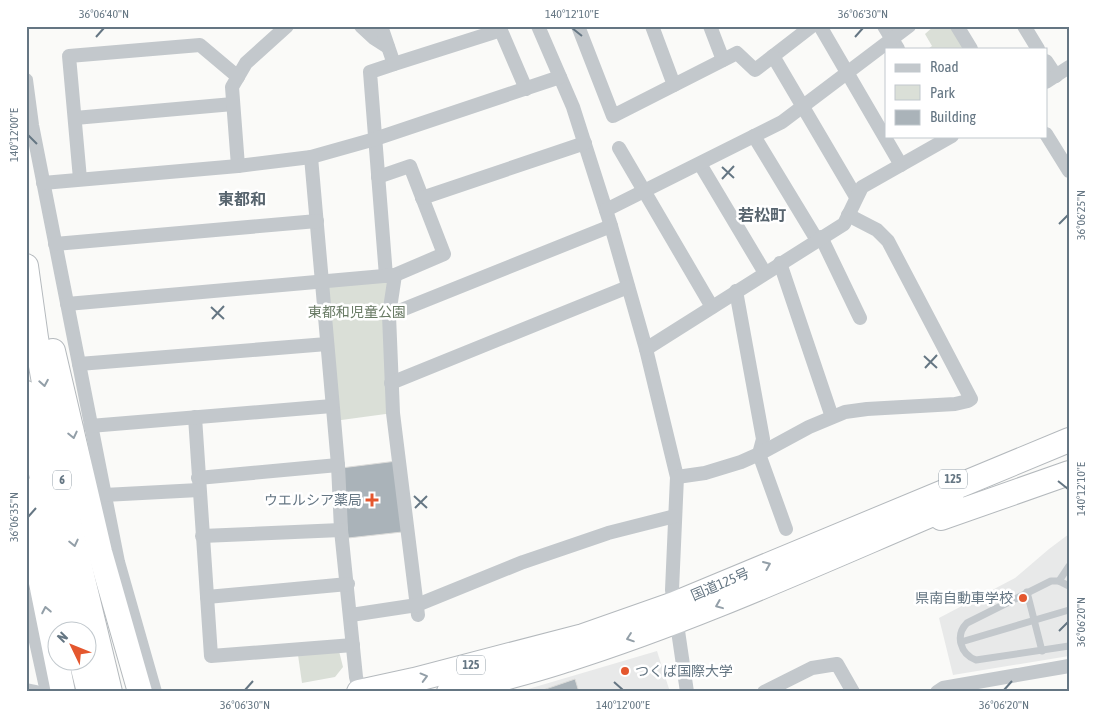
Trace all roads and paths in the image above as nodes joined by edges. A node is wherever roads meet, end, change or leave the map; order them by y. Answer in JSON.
{"nodes":[{"id":1,"x":288,"y":26,"type":"edge"},
{"id":2,"x":361,"y":26,"type":"edge"},
{"id":3,"x":381,"y":26,"type":"edge"},
{"id":4,"x":538,"y":26,"type":"edge"},
{"id":5,"x":578,"y":26,"type":"edge"},
{"id":6,"x":652,"y":26,"type":"edge"},
{"id":7,"x":710,"y":26,"type":"edge"},
{"id":8,"x":812,"y":26,"type":"edge"},
{"id":9,"x":820,"y":26,"type":"edge"},
{"id":10,"x":884,"y":26,"type":"edge"},
{"id":11,"x":909,"y":26,"type":"edge"},
{"id":12,"x":957,"y":26,"type":"edge"},
{"id":13,"x":1024,"y":26,"type":"edge"},
{"id":14,"x":500,"y":28,"type":"edge"},
{"id":15,"x":895,"y":44,"type":"edge"},
{"id":16,"x":388,"y":47,"type":"junction"},
{"id":17,"x":970,"y":48,"type":"edge"},
{"id":18,"x":1037,"y":48,"type":"edge"},
{"id":19,"x":885,"y":50,"type":"edge"},
{"id":20,"x":773,"y":56,"type":"junction"},
{"id":21,"x":723,"y":60,"type":"junction"},
{"id":22,"x":394,"y":64,"type":"junction"},
{"id":23,"x":1069,"y":67,"type":"edge"},
{"id":24,"x":846,"y":73,"type":"junction"},
{"id":25,"x":238,"y":77,"type":"junction"},
{"id":26,"x":560,"y":77,"type":"junction"},
{"id":27,"x":1051,"y":79,"type":"edge"},
{"id":28,"x":26,"y":80,"type":"edge"},
{"id":29,"x":674,"y":85,"type":"junction"},
{"id":30,"x":526,"y":89,"type":"junction"},
{"id":31,"x":233,"y":104,"type":"junction"},
{"id":32,"x":802,"y":106,"type":"junction"},
{"id":33,"x":75,"y":118,"type":"junction"},
{"id":34,"x":754,"y":136,"type":"junction"},
{"id":35,"x":1048,"y":137,"type":"edge"},
{"id":36,"x":949,"y":138,"type":"edge"},
{"id":37,"x":375,"y":139,"type":"junction"},
{"id":38,"x":585,"y":143,"type":"junction"},
{"id":39,"x":619,"y":148,"type":"dead end"},
{"id":40,"x":311,"y":157,"type":"junction"},
{"id":41,"x":700,"y":164,"type":"junction"},
{"id":42,"x":901,"y":165,"type":"junction"},
{"id":43,"x":238,"y":166,"type":"junction"},
{"id":44,"x":1069,"y":171,"type":"edge"},
{"id":45,"x":378,"y":177,"type":"junction"},
{"id":46,"x":80,"y":179,"type":"junction"},
{"id":47,"x":43,"y":183,"type":"junction"},
{"id":48,"x":644,"y":191,"type":"junction"},
{"id":49,"x":856,"y":197,"type":"junction"},
{"id":50,"x":422,"y":198,"type":"junction"},
{"id":51,"x":606,"y":210,"type":"junction"},
{"id":52,"x":848,"y":215,"type":"junction"},
{"id":53,"x":317,"y":222,"type":"junction"},
{"id":54,"x":611,"y":226,"type":"junction"},
{"id":55,"x":819,"y":238,"type":"junction"},
{"id":56,"x":55,"y":244,"type":"junction"},
{"id":57,"x":780,"y":263,"type":"junction"},
{"id":58,"x":765,"y":273,"type":"junction"},
{"id":59,"x":391,"y":275,"type":"junction"},
{"id":60,"x":28,"y":277,"type":"edge"},
{"id":61,"x":322,"y":282,"type":"junction"},
{"id":62,"x":628,"y":287,"type":"junction"},
{"id":63,"x":736,"y":291,"type":"junction"},
{"id":64,"x":67,"y":304,"type":"junction"},
{"id":65,"x":712,"y":307,"type":"junction"},
{"id":66,"x":389,"y":315,"type":"junction"},
{"id":67,"x":860,"y":318,"type":"dead end"},
{"id":68,"x":327,"y":344,"type":"junction"},
{"id":69,"x":646,"y":349,"type":"junction"},
{"id":70,"x":78,"y":364,"type":"junction"},
{"id":71,"x":391,"y":383,"type":"junction"},
{"id":72,"x":26,"y":393,"type":"edge"},
{"id":73,"x":332,"y":406,"type":"junction"},
{"id":74,"x":195,"y":417,"type":"junction"},
{"id":75,"x":832,"y":417,"type":"junction"},
{"id":76,"x":1069,"y":424,"type":"edge"},
{"id":77,"x":90,"y":426,"type":"junction"},
{"id":78,"x":1069,"y":440,"type":"edge"},
{"id":79,"x":760,"y":454,"type":"junction"},
{"id":80,"x":1069,"y":457,"type":"edge"},
{"id":81,"x":338,"y":465,"type":"junction"},
{"id":82,"x":1069,"y":472,"type":"edge"},
{"id":83,"x":676,"y":477,"type":"junction"},
{"id":84,"x":199,"y":484,"type":"junction"},
{"id":85,"x":26,"y":490,"type":"edge"},
{"id":86,"x":104,"y":495,"type":"junction"},
{"id":87,"x":675,"y":516,"type":"junction"},
{"id":88,"x":786,"y":528,"type":"dead end"},
{"id":89,"x":341,"y":530,"type":"junction"},
{"id":90,"x":202,"y":536,"type":"junction"},
{"id":91,"x":835,"y":546,"type":"junction"},
{"id":92,"x":1069,"y":566,"type":"edge"},
{"id":93,"x":1059,"y":581,"type":"junction"},
{"id":94,"x":348,"y":584,"type":"junction"},
{"id":95,"x":1069,"y":586,"type":"edge"},
{"id":96,"x":1027,"y":592,"type":"junction"},
{"id":97,"x":26,"y":596,"type":"edge"},
{"id":98,"x":207,"y":597,"type":"junction"},
{"id":99,"x":417,"y":610,"type":"junction"},
{"id":100,"x":1069,"y":610,"type":"edge"},
{"id":101,"x":675,"y":613,"type":"junction"},
{"id":102,"x":351,"y":615,"type":"junction"},
{"id":103,"x":72,"y":620,"type":"edge"},
{"id":104,"x":1034,"y":621,"type":"junction"},
{"id":105,"x":961,"y":642,"type":"junction"},
{"id":106,"x":353,"y":645,"type":"junction"},
{"id":107,"x":1069,"y":646,"type":"edge"},
{"id":108,"x":1042,"y":650,"type":"junction"},
{"id":109,"x":1069,"y":666,"type":"edge"},
{"id":110,"x":84,"y":670,"type":"edge"},
{"id":111,"x":26,"y":690,"type":"edge"},
{"id":112,"x":36,"y":692,"type":"edge"},
{"id":113,"x":47,"y":692,"type":"edge"},
{"id":114,"x":63,"y":692,"type":"edge"},
{"id":115,"x":89,"y":692,"type":"edge"},
{"id":116,"x":110,"y":692,"type":"edge"},
{"id":117,"x":140,"y":692,"type":"edge"},
{"id":118,"x":155,"y":692,"type":"edge"},
{"id":119,"x":360,"y":692,"type":"edge"},
{"id":120,"x":449,"y":692,"type":"edge"},
{"id":121,"x":687,"y":692,"type":"edge"},
{"id":122,"x":764,"y":692,"type":"edge"},
{"id":123,"x":853,"y":692,"type":"edge"},
{"id":124,"x":937,"y":692,"type":"edge"}],
"edges":[{"from":1,"to":25,"type":"street"},
{"from":2,"to":16,"type":"street"},
{"from":3,"to":16,"type":"street"},
{"from":4,"to":26,"type":"street"},
{"from":5,"to":29,"type":"street"},
{"from":6,"to":29,"type":"street"},
{"from":7,"to":21,"type":"street"},
{"from":8,"to":20,"type":"street"},
{"from":9,"to":24,"type":"street"},
{"from":10,"to":15,"type":"street"},
{"from":11,"to":15,"type":"street"},
{"from":12,"to":17,"type":"street"},
{"from":13,"to":18,"type":"street"},
{"from":14,"to":22,"type":"street"},
{"from":14,"to":30,"type":"street"},
{"from":16,"to":22,"type":"street"},
{"from":19,"to":24,"type":"street"},
{"from":20,"to":21,"type":"street"},
{"from":20,"to":32,"type":"street"},
{"from":21,"to":29,"type":"street"},
{"from":22,"to":37,"type":"street"},
{"from":23,"to":27,"type":"street"},
{"from":24,"to":32,"type":"street"},
{"from":24,"to":42,"type":"street"},
{"from":25,"to":31,"type":"street"},
{"from":25,"to":33,"type":"street"},
{"from":26,"to":30,"type":"street"},
{"from":26,"to":38,"type":"street"},
{"from":28,"to":47,"type":"street"},
{"from":30,"to":37,"type":"street"},
{"from":31,"to":33,"type":"street"},
{"from":31,"to":43,"type":"street"},
{"from":32,"to":34,"type":"street"},
{"from":32,"to":49,"type":"street"},
{"from":33,"to":46,"type":"street"},
{"from":34,"to":41,"type":"street"},
{"from":34,"to":55,"type":"street"},
{"from":35,"to":44,"type":"street"},
{"from":36,"to":42,"type":"street"},
{"from":37,"to":40,"type":"street"},
{"from":37,"to":45,"type":"street"},
{"from":38,"to":50,"type":"street"},
{"from":38,"to":51,"type":"street"},
{"from":39,"to":48,"type":"street"},
{"from":40,"to":43,"type":"street"},
{"from":40,"to":53,"type":"street"},
{"from":41,"to":48,"type":"street"},
{"from":41,"to":58,"type":"street"},
{"from":42,"to":49,"type":"street"},
{"from":43,"to":46,"type":"street"},
{"from":45,"to":50,"type":"street"},
{"from":45,"to":59,"type":"street"},
{"from":46,"to":47,"type":"street"},
{"from":47,"to":56,"type":"street"},
{"from":48,"to":51,"type":"street"},
{"from":48,"to":65,"type":"street"},
{"from":49,"to":52,"type":"street"},
{"from":50,"to":59,"type":"street"},
{"from":51,"to":54,"type":"street"},
{"from":52,"to":55,"type":"street"},
{"from":52,"to":75,"type":"street"},
{"from":53,"to":56,"type":"street"},
{"from":53,"to":61,"type":"street"},
{"from":54,"to":62,"type":"street"},
{"from":54,"to":66,"type":"street"},
{"from":55,"to":57,"type":"street"},
{"from":55,"to":67,"type":"street"},
{"from":56,"to":64,"type":"street"},
{"from":57,"to":58,"type":"street"},
{"from":57,"to":75,"type":"street"},
{"from":58,"to":63,"type":"street"},
{"from":59,"to":61,"type":"street"},
{"from":59,"to":66,"type":"street"},
{"from":60,"to":116,"type":"highway","number":"6","one_way":true},
{"from":60,"to":117,"type":"highway","one_way":true},
{"from":61,"to":64,"type":"street"},
{"from":61,"to":68,"type":"street"},
{"from":62,"to":69,"type":"street"},
{"from":62,"to":71,"type":"street"},
{"from":63,"to":65,"type":"street"},
{"from":63,"to":79,"type":"street"},
{"from":64,"to":70,"type":"street"},
{"from":65,"to":69,"type":"street"},
{"from":66,"to":71,"type":"street"},
{"from":68,"to":70,"type":"street"},
{"from":68,"to":73,"type":"street"},
{"from":69,"to":83,"type":"street"},
{"from":70,"to":77,"type":"street"},
{"from":71,"to":99,"type":"street"},
{"from":72,"to":103,"type":"highway","number":"6"},
{"from":73,"to":74,"type":"street"},
{"from":73,"to":81,"type":"street"},
{"from":74,"to":77,"type":"street"},
{"from":74,"to":84,"type":"street"},
{"from":75,"to":79,"type":"street"},
{"from":76,"to":91,"type":"highway","number":"125"},
{"from":77,"to":86,"type":"street"},
{"from":78,"to":91,"type":"highway","name":"国道125号","number":"125"},
{"from":79,"to":83,"type":"street"},
{"from":79,"to":88,"type":"street"},
{"from":80,"to":91,"type":"highway","name":"国道125号","number":"125"},
{"from":81,"to":84,"type":"street"},
{"from":81,"to":89,"type":"street"},
{"from":82,"to":91,"type":"highway","number":"125"},
{"from":83,"to":87,"type":"street"},
{"from":84,"to":86,"type":"street"},
{"from":84,"to":90,"type":"street"},
{"from":114,"to":85,"type":"highway","one_way":true},
{"from":86,"to":118,"type":"street"},
{"from":87,"to":99,"type":"street"},
{"from":87,"to":101,"type":"street"},
{"from":89,"to":90,"type":"street"},
{"from":89,"to":94,"type":"street"},
{"from":90,"to":98,"type":"street"},
{"from":91,"to":101,"type":"highway","name":"国道125号","number":"125"},
{"from":92,"to":93,"type":"lane"},
{"from":93,"to":95,"type":"lane"},
{"from":93,"to":96,"type":"lane"},
{"from":94,"to":98,"type":"street"},
{"from":94,"to":102,"type":"street"},
{"from":96,"to":104,"type":"lane"},
{"from":96,"to":105,"type":"lane"},
{"from":97,"to":113,"type":"street"},
{"from":98,"to":106,"type":"street"},
{"from":99,"to":102,"type":"street"},
{"from":100,"to":104,"type":"lane"},
{"from":119,"to":101,"type":"highway","name":"国道125号","number":"125","one_way":true},
{"from":101,"to":120,"type":"highway","name":"国道125号","number":"125","one_way":true},
{"from":101,"to":121,"type":"street"},
{"from":102,"to":106,"type":"street"},
{"from":104,"to":105,"type":"lane"},
{"from":104,"to":108,"type":"lane"},
{"from":105,"to":108,"type":"lane"},
{"from":106,"to":119,"type":"street"},
{"from":107,"to":108,"type":"lane"},
{"from":109,"to":124,"type":"street"},
{"from":110,"to":115,"type":"highway"},
{"from":111,"to":112,"type":"street"},
{"from":122,"to":123,"type":"street"}]}
